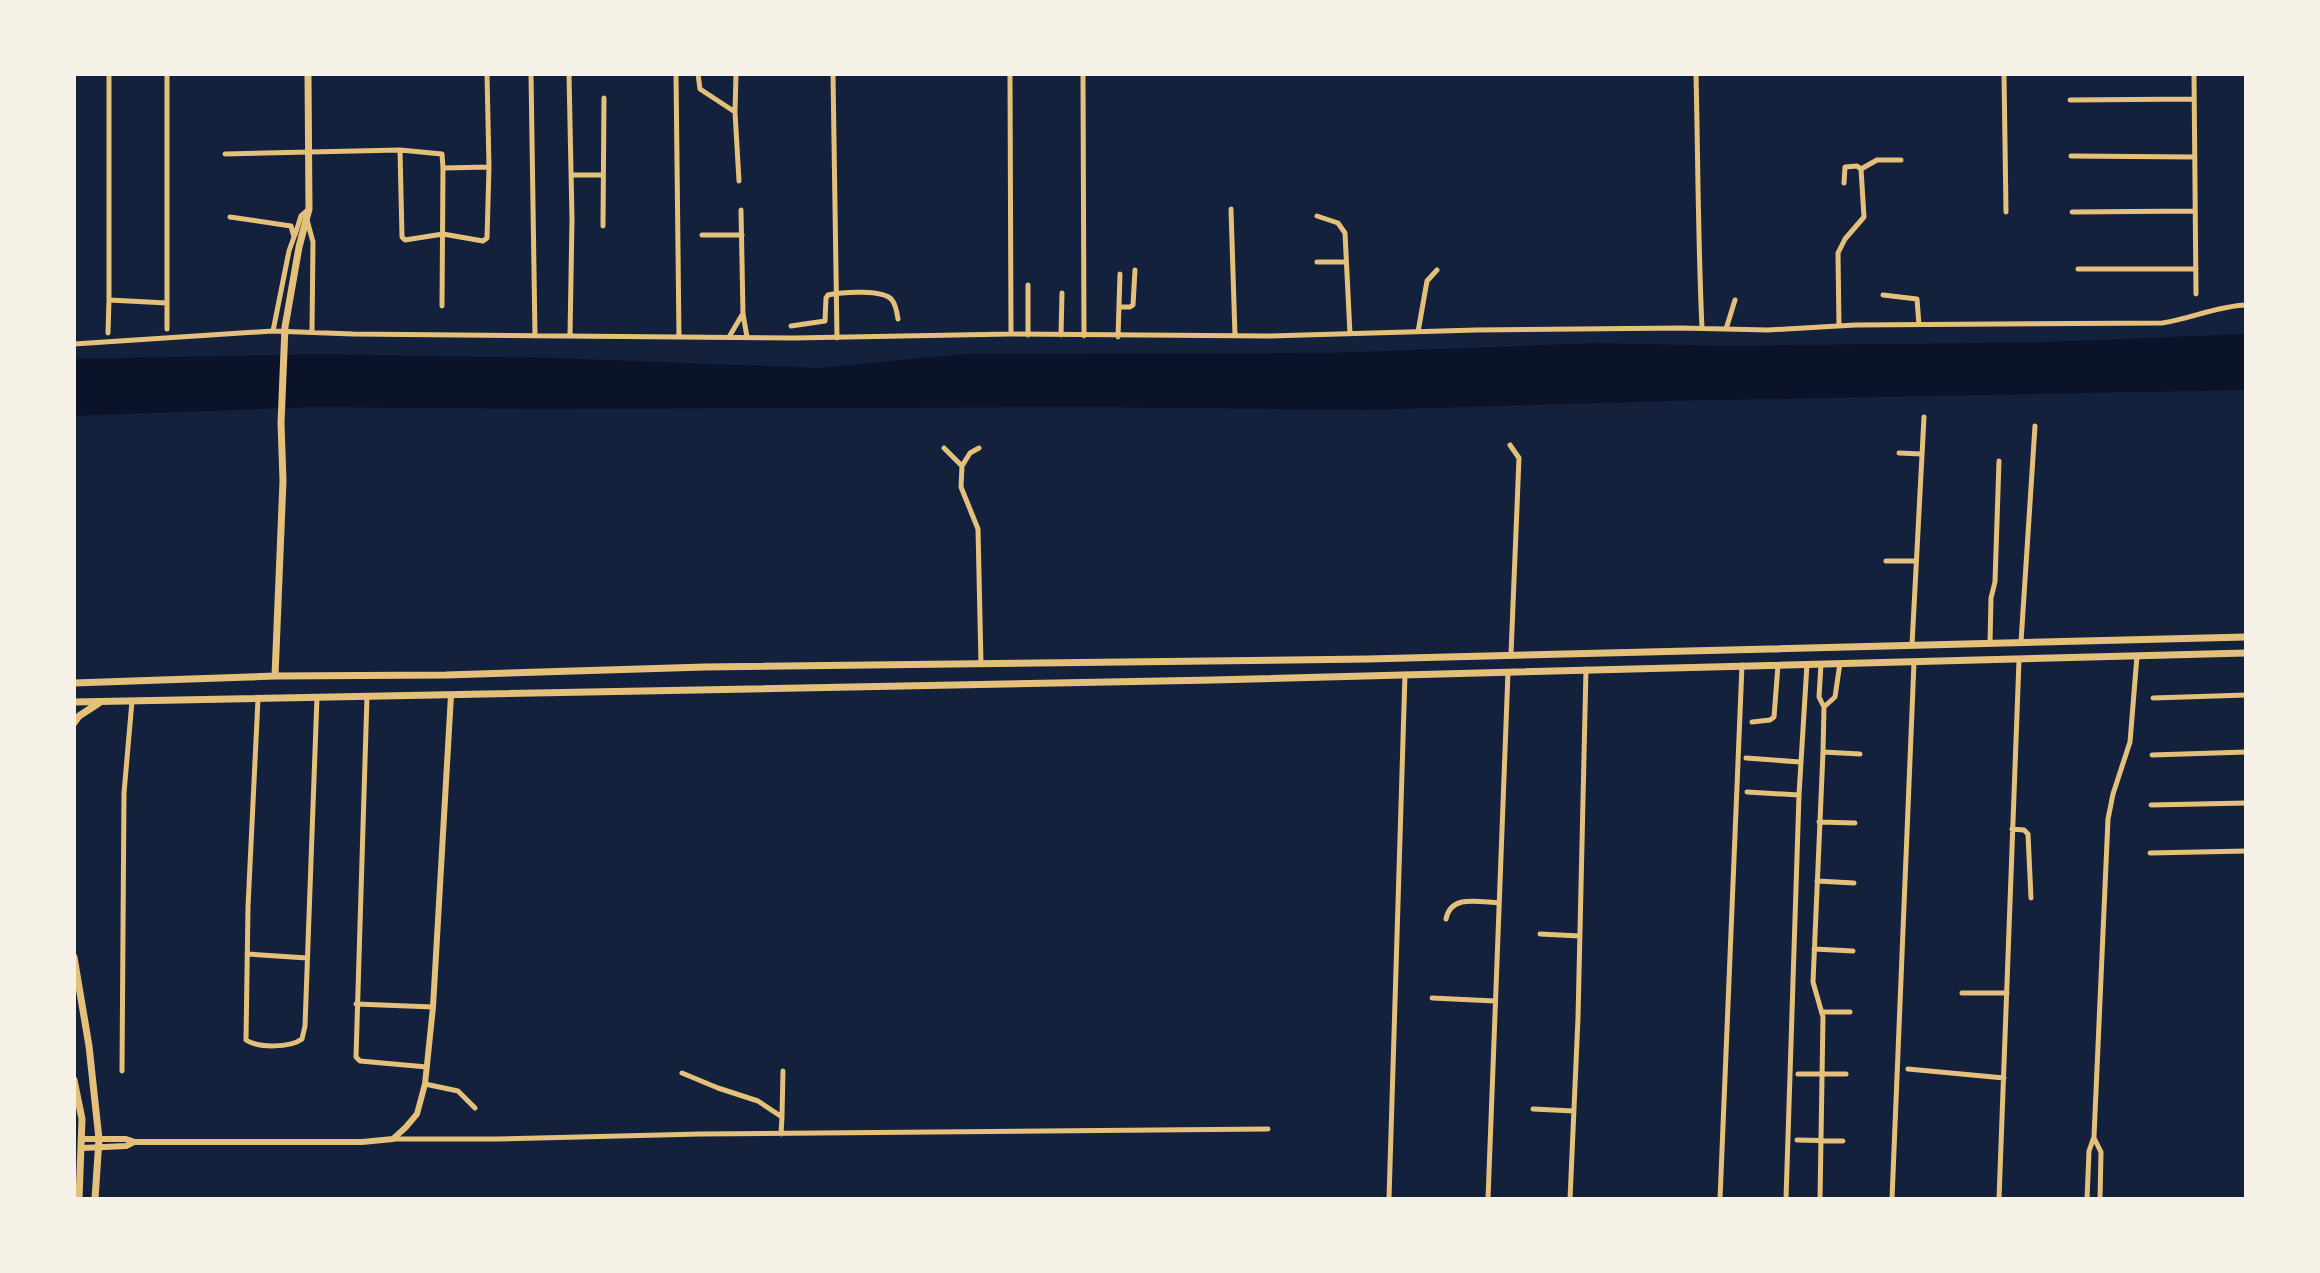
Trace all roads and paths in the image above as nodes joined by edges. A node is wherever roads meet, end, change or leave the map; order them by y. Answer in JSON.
{"nodes":[{"id":1,"x":109,"y":74,"type":"edge"},
{"id":2,"x":167,"y":74,"type":"edge"},
{"id":3,"x":308,"y":74,"type":"edge"},
{"id":4,"x":487,"y":74,"type":"edge"},
{"id":5,"x":531,"y":74,"type":"edge"},
{"id":6,"x":569,"y":74,"type":"edge"},
{"id":7,"x":676,"y":74,"type":"edge"},
{"id":8,"x":698,"y":74,"type":"edge"},
{"id":9,"x":736,"y":74,"type":"edge"},
{"id":10,"x":833,"y":74,"type":"edge"},
{"id":11,"x":1010,"y":74,"type":"edge"},
{"id":12,"x":1083,"y":74,"type":"edge"},
{"id":13,"x":1696,"y":74,"type":"edge"},
{"id":14,"x":2004,"y":74,"type":"edge"},
{"id":15,"x":2194,"y":74,"type":"edge"},
{"id":16,"x":604,"y":98,"type":"dead end"},
{"id":17,"x":2194,"y":99,"type":"junction"},
{"id":18,"x":2070,"y":100,"type":"dead end"},
{"id":19,"x":735,"y":112,"type":"junction"},
{"id":20,"x":400,"y":150,"type":"junction"},
{"id":21,"x":309,"y":151,"type":"junction"},
{"id":22,"x":225,"y":154,"type":"dead end"},
{"id":23,"x":2071,"y":156,"type":"dead end"},
{"id":24,"x":2194,"y":157,"type":"junction"},
{"id":25,"x":1901,"y":160,"type":"dead end"},
{"id":26,"x":489,"y":167,"type":"junction"},
{"id":27,"x":443,"y":168,"type":"junction"},
{"id":28,"x":1861,"y":169,"type":"junction"},
{"id":29,"x":571,"y":175,"type":"junction"},
{"id":30,"x":603,"y":175,"type":"junction"},
{"id":31,"x":739,"y":181,"type":"dead end"},
{"id":32,"x":1844,"y":183,"type":"dead end"},
{"id":33,"x":309,"y":209,"type":"junction"},
{"id":34,"x":1231,"y":209,"type":"dead end"},
{"id":35,"x":741,"y":210,"type":"dead end"},
{"id":36,"x":2195,"y":211,"type":"junction"},
{"id":37,"x":2006,"y":212,"type":"dead end"},
{"id":38,"x":2072,"y":212,"type":"dead end"},
{"id":39,"x":1317,"y":216,"type":"dead end"},
{"id":40,"x":230,"y":217,"type":"dead end"},
{"id":41,"x":306,"y":219,"type":"junction"},
{"id":42,"x":603,"y":226,"type":"dead end"},
{"id":43,"x":443,"y":234,"type":"junction"},
{"id":44,"x":702,"y":235,"type":"dead end"},
{"id":45,"x":742,"y":235,"type":"junction"},
{"id":46,"x":294,"y":237,"type":"junction"},
{"id":47,"x":1317,"y":262,"type":"dead end"},
{"id":48,"x":1346,"y":262,"type":"junction"},
{"id":49,"x":2078,"y":269,"type":"dead end"},
{"id":50,"x":2196,"y":269,"type":"junction"},
{"id":51,"x":1135,"y":270,"type":"dead end"},
{"id":52,"x":1437,"y":270,"type":"dead end"},
{"id":53,"x":1120,"y":274,"type":"dead end"},
{"id":54,"x":1028,"y":285,"type":"dead end"},
{"id":55,"x":836,"y":293,"type":"junction"},
{"id":56,"x":1062,"y":293,"type":"dead end"},
{"id":57,"x":2196,"y":294,"type":"dead end"},
{"id":58,"x":1883,"y":295,"type":"dead end"},
{"id":59,"x":109,"y":300,"type":"junction"},
{"id":60,"x":1735,"y":300,"type":"dead end"},
{"id":61,"x":167,"y":303,"type":"junction"},
{"id":62,"x":2246,"y":305,"type":"edge"},
{"id":63,"x":442,"y":306,"type":"dead end"},
{"id":64,"x":1120,"y":307,"type":"junction"},
{"id":65,"x":743,"y":314,"type":"junction"},
{"id":66,"x":898,"y":319,"type":"dead end"},
{"id":67,"x":1919,"y":325,"type":"junction"},
{"id":68,"x":791,"y":326,"type":"dead end"},
{"id":69,"x":1839,"y":326,"type":"junction"},
{"id":70,"x":1702,"y":328,"type":"junction"},
{"id":71,"x":167,"y":329,"type":"dead end"},
{"id":72,"x":1726,"y":329,"type":"junction"},
{"id":73,"x":273,"y":331,"type":"junction"},
{"id":74,"x":312,"y":331,"type":"junction"},
{"id":75,"x":1418,"y":332,"type":"junction"},
{"id":76,"x":108,"y":333,"type":"dead end"},
{"id":77,"x":1011,"y":334,"type":"junction"},
{"id":78,"x":1350,"y":334,"type":"junction"},
{"id":79,"x":1028,"y":335,"type":"junction"},
{"id":80,"x":1061,"y":335,"type":"junction"},
{"id":81,"x":535,"y":336,"type":"junction"},
{"id":82,"x":570,"y":336,"type":"junction"},
{"id":83,"x":1084,"y":336,"type":"junction"},
{"id":84,"x":1235,"y":336,"type":"junction"},
{"id":85,"x":679,"y":337,"type":"junction"},
{"id":86,"x":747,"y":337,"type":"junction"},
{"id":87,"x":1118,"y":337,"type":"junction"},
{"id":88,"x":729,"y":338,"type":"junction"},
{"id":89,"x":837,"y":338,"type":"junction"},
{"id":90,"x":74,"y":344,"type":"edge"},
{"id":91,"x":1924,"y":417,"type":"dead end"},
{"id":92,"x":2035,"y":426,"type":"dead end"},
{"id":93,"x":1510,"y":445,"type":"dead end"},
{"id":94,"x":944,"y":448,"type":"dead end"},
{"id":95,"x":979,"y":448,"type":"dead end"},
{"id":96,"x":1899,"y":453,"type":"dead end"},
{"id":97,"x":1922,"y":454,"type":"junction"},
{"id":98,"x":1999,"y":461,"type":"dead end"},
{"id":99,"x":962,"y":466,"type":"junction"},
{"id":100,"x":1886,"y":561,"type":"dead end"},
{"id":101,"x":1916,"y":561,"type":"junction"},
{"id":102,"x":2246,"y":637,"type":"edge"},
{"id":103,"x":2021,"y":642,"type":"junction"},
{"id":104,"x":1990,"y":643,"type":"junction"},
{"id":105,"x":1912,"y":645,"type":"junction"},
{"id":106,"x":2246,"y":653,"type":"edge"},
{"id":107,"x":1511,"y":654,"type":"junction"},
{"id":108,"x":2137,"y":656,"type":"junction"},
{"id":109,"x":2019,"y":660,"type":"junction"},
{"id":110,"x":1914,"y":662,"type":"junction"},
{"id":111,"x":1821,"y":663,"type":"junction"},
{"id":112,"x":1840,"y":663,"type":"junction"},
{"id":113,"x":981,"y":664,"type":"junction"},
{"id":114,"x":1778,"y":664,"type":"junction"},
{"id":115,"x":1807,"y":664,"type":"junction"},
{"id":116,"x":1742,"y":665,"type":"junction"},
{"id":117,"x":1586,"y":669,"type":"junction"},
{"id":118,"x":1508,"y":671,"type":"junction"},
{"id":119,"x":1405,"y":674,"type":"junction"},
{"id":120,"x":275,"y":676,"type":"junction"},
{"id":121,"x":74,"y":683,"type":"edge"},
{"id":122,"x":451,"y":695,"type":"junction"},
{"id":123,"x":2246,"y":695,"type":"edge"},
{"id":124,"x":367,"y":696,"type":"junction"},
{"id":125,"x":317,"y":697,"type":"junction"},
{"id":126,"x":2153,"y":698,"type":"dead end"},
{"id":127,"x":258,"y":699,"type":"junction"},
{"id":128,"x":132,"y":701,"type":"junction"},
{"id":129,"x":74,"y":702,"type":"edge"},
{"id":130,"x":101,"y":702,"type":"junction"},
{"id":131,"x":1824,"y":707,"type":"junction"},
{"id":132,"x":1752,"y":722,"type":"dead end"},
{"id":133,"x":74,"y":723,"type":"edge"},
{"id":134,"x":1823,"y":752,"type":"junction"},
{"id":135,"x":2246,"y":752,"type":"edge"},
{"id":136,"x":1860,"y":754,"type":"dead end"},
{"id":137,"x":2152,"y":755,"type":"dead end"},
{"id":138,"x":1746,"y":758,"type":"dead end"},
{"id":139,"x":1800,"y":762,"type":"junction"},
{"id":140,"x":1747,"y":792,"type":"dead end"},
{"id":141,"x":1799,"y":795,"type":"junction"},
{"id":142,"x":2246,"y":803,"type":"edge"},
{"id":143,"x":2151,"y":805,"type":"dead end"},
{"id":144,"x":1819,"y":822,"type":"junction"},
{"id":145,"x":1855,"y":823,"type":"dead end"},
{"id":146,"x":2012,"y":829,"type":"junction"},
{"id":147,"x":2246,"y":851,"type":"edge"},
{"id":148,"x":2150,"y":853,"type":"dead end"},
{"id":149,"x":1817,"y":881,"type":"junction"},
{"id":150,"x":1854,"y":883,"type":"dead end"},
{"id":151,"x":2031,"y":898,"type":"dead end"},
{"id":152,"x":1499,"y":903,"type":"junction"},
{"id":153,"x":1446,"y":919,"type":"dead end"},
{"id":154,"x":1540,"y":934,"type":"dead end"},
{"id":155,"x":1580,"y":936,"type":"junction"},
{"id":156,"x":1814,"y":949,"type":"junction"},
{"id":157,"x":1853,"y":951,"type":"dead end"},
{"id":158,"x":247,"y":954,"type":"junction"},
{"id":159,"x":74,"y":957,"type":"edge"},
{"id":160,"x":307,"y":958,"type":"junction"},
{"id":161,"x":1962,"y":993,"type":"dead end"},
{"id":162,"x":2007,"y":993,"type":"junction"},
{"id":163,"x":1432,"y":998,"type":"dead end"},
{"id":164,"x":1495,"y":1001,"type":"junction"},
{"id":165,"x":356,"y":1004,"type":"junction"},
{"id":166,"x":433,"y":1007,"type":"junction"},
{"id":167,"x":1823,"y":1012,"type":"junction"},
{"id":168,"x":1850,"y":1012,"type":"dead end"},
{"id":169,"x":427,"y":1067,"type":"junction"},
{"id":170,"x":1908,"y":1069,"type":"dead end"},
{"id":171,"x":122,"y":1071,"type":"dead end"},
{"id":172,"x":783,"y":1071,"type":"dead end"},
{"id":173,"x":682,"y":1073,"type":"dead end"},
{"id":174,"x":1823,"y":1073,"type":"junction"},
{"id":175,"x":1798,"y":1074,"type":"dead end"},
{"id":176,"x":1846,"y":1074,"type":"dead end"},
{"id":177,"x":2004,"y":1078,"type":"junction"},
{"id":178,"x":74,"y":1080,"type":"edge"},
{"id":179,"x":425,"y":1084,"type":"junction"},
{"id":180,"x":475,"y":1108,"type":"dead end"},
{"id":181,"x":1533,"y":1109,"type":"dead end"},
{"id":182,"x":1574,"y":1111,"type":"junction"},
{"id":183,"x":782,"y":1117,"type":"junction"},
{"id":184,"x":1268,"y":1129,"type":"dead end"},
{"id":185,"x":781,"y":1134,"type":"junction"},
{"id":186,"x":2094,"y":1137,"type":"junction"},
{"id":187,"x":393,"y":1139,"type":"junction"},
{"id":188,"x":1797,"y":1140,"type":"dead end"},
{"id":189,"x":1822,"y":1140,"type":"junction"},
{"id":190,"x":1843,"y":1141,"type":"dead end"},
{"id":191,"x":99,"y":1143,"type":"junction"},
{"id":192,"x":82,"y":1144,"type":"junction"},
{"id":193,"x":80,"y":1185,"type":"junction"},
{"id":194,"x":97,"y":1185,"type":"junction"},
{"id":195,"x":79,"y":1199,"type":"edge"},
{"id":196,"x":95,"y":1199,"type":"edge"},
{"id":197,"x":1389,"y":1199,"type":"edge"},
{"id":198,"x":1488,"y":1199,"type":"edge"},
{"id":199,"x":1570,"y":1199,"type":"edge"},
{"id":200,"x":1720,"y":1199,"type":"edge"},
{"id":201,"x":1786,"y":1199,"type":"edge"},
{"id":202,"x":1820,"y":1199,"type":"edge"},
{"id":203,"x":1892,"y":1199,"type":"edge"},
{"id":204,"x":1999,"y":1199,"type":"edge"},
{"id":205,"x":2087,"y":1199,"type":"edge"},
{"id":206,"x":2100,"y":1199,"type":"edge"}],
"edges":[{"from":1,"to":59,"type":"street"},
{"from":2,"to":61,"type":"street"},
{"from":3,"to":21,"type":"main road"},
{"from":4,"to":26,"type":"street"},
{"from":5,"to":81,"type":"street"},
{"from":6,"to":29,"type":"street"},
{"from":7,"to":85,"type":"street"},
{"from":8,"to":19,"type":"street"},
{"from":9,"to":19,"type":"street"},
{"from":10,"to":55,"type":"street"},
{"from":11,"to":77,"type":"street"},
{"from":12,"to":83,"type":"street"},
{"from":13,"to":70,"type":"street"},
{"from":14,"to":37,"type":"street"},
{"from":15,"to":17,"type":"street"},
{"from":16,"to":30,"type":"street"},
{"from":17,"to":18,"type":"street"},
{"from":17,"to":24,"type":"street"},
{"from":19,"to":31,"type":"street"},
{"from":20,"to":21,"type":"street"},
{"from":20,"to":27,"type":"street"},
{"from":20,"to":43,"type":"street"},
{"from":21,"to":22,"type":"street"},
{"from":21,"to":33,"type":"main road"},
{"from":23,"to":24,"type":"street"},
{"from":24,"to":36,"type":"street"},
{"from":25,"to":28,"type":"street"},
{"from":26,"to":27,"type":"street"},
{"from":26,"to":43,"type":"street"},
{"from":27,"to":43,"type":"street"},
{"from":28,"to":32,"type":"street"},
{"from":28,"to":69,"type":"street"},
{"from":29,"to":30,"type":"street"},
{"from":29,"to":82,"type":"street"},
{"from":30,"to":42,"type":"street"},
{"from":33,"to":41,"type":"main road"},
{"from":33,"to":46,"type":"street"},
{"from":34,"to":84,"type":"street"},
{"from":35,"to":45,"type":"street"},
{"from":36,"to":38,"type":"street"},
{"from":36,"to":50,"type":"street"},
{"from":39,"to":48,"type":"street"},
{"from":40,"to":46,"type":"street"},
{"from":41,"to":74,"type":"street"},
{"from":41,"to":120,"type":"main road"},
{"from":43,"to":63,"type":"street"},
{"from":44,"to":45,"type":"street"},
{"from":45,"to":65,"type":"street"},
{"from":46,"to":73,"type":"street"},
{"from":47,"to":48,"type":"street"},
{"from":48,"to":78,"type":"street"},
{"from":49,"to":50,"type":"street"},
{"from":50,"to":57,"type":"street"},
{"from":51,"to":64,"type":"street"},
{"from":52,"to":75,"type":"street"},
{"from":53,"to":64,"type":"street"},
{"from":54,"to":79,"type":"street"},
{"from":55,"to":66,"type":"street"},
{"from":55,"to":68,"type":"street"},
{"from":55,"to":89,"type":"street"},
{"from":56,"to":80,"type":"street"},
{"from":58,"to":67,"type":"street"},
{"from":59,"to":61,"type":"street"},
{"from":59,"to":76,"type":"street"},
{"from":60,"to":72,"type":"street"},
{"from":61,"to":71,"type":"street"},
{"from":62,"to":67,"type":"street"},
{"from":64,"to":87,"type":"street"},
{"from":65,"to":86,"type":"street"},
{"from":65,"to":88,"type":"street"},
{"from":67,"to":69,"type":"street"},
{"from":69,"to":72,"type":"street"},
{"from":70,"to":72,"type":"street"},
{"from":70,"to":75,"type":"street"},
{"from":73,"to":74,"type":"street"},
{"from":73,"to":90,"type":"street"},
{"from":74,"to":81,"type":"street"},
{"from":75,"to":78,"type":"street"},
{"from":77,"to":79,"type":"street"},
{"from":77,"to":89,"type":"street"},
{"from":78,"to":84,"type":"street"},
{"from":79,"to":80,"type":"street"},
{"from":80,"to":83,"type":"street"},
{"from":81,"to":82,"type":"street"},
{"from":82,"to":85,"type":"street"},
{"from":83,"to":87,"type":"street"},
{"from":84,"to":87,"type":"street"},
{"from":85,"to":88,"type":"street"},
{"from":86,"to":88,"type":"street"},
{"from":86,"to":89,"type":"street"},
{"from":91,"to":97,"type":"street"},
{"from":92,"to":103,"type":"street"},
{"from":93,"to":107,"type":"street"},
{"from":94,"to":99,"type":"street"},
{"from":95,"to":99,"type":"street"},
{"from":96,"to":97,"type":"street"},
{"from":97,"to":101,"type":"street"},
{"from":98,"to":104,"type":"street"},
{"from":99,"to":113,"type":"street"},
{"from":100,"to":101,"type":"street"},
{"from":101,"to":105,"type":"street"},
{"from":102,"to":103,"type":"main road"},
{"from":103,"to":104,"type":"main road"},
{"from":104,"to":105,"type":"main road"},
{"from":105,"to":107,"type":"main road"},
{"from":106,"to":108,"type":"main road"},
{"from":107,"to":113,"type":"main road"},
{"from":108,"to":109,"type":"main road"},
{"from":108,"to":186,"type":"street"},
{"from":109,"to":110,"type":"main road"},
{"from":109,"to":146,"type":"street"},
{"from":110,"to":112,"type":"main road"},
{"from":110,"to":203,"type":"street"},
{"from":111,"to":112,"type":"main road"},
{"from":111,"to":115,"type":"main road"},
{"from":111,"to":131,"type":"street"},
{"from":112,"to":131,"type":"street"},
{"from":113,"to":120,"type":"main road"},
{"from":114,"to":115,"type":"main road"},
{"from":114,"to":116,"type":"main road"},
{"from":114,"to":132,"type":"street"},
{"from":115,"to":139,"type":"street"},
{"from":116,"to":117,"type":"main road"},
{"from":116,"to":200,"type":"street"},
{"from":117,"to":118,"type":"main road"},
{"from":117,"to":155,"type":"street"},
{"from":118,"to":119,"type":"main road"},
{"from":118,"to":152,"type":"street"},
{"from":119,"to":122,"type":"main road"},
{"from":119,"to":197,"type":"street"},
{"from":120,"to":121,"type":"main road"},
{"from":122,"to":124,"type":"main road"},
{"from":122,"to":166,"type":"street"},
{"from":123,"to":126,"type":"street"},
{"from":124,"to":125,"type":"main road"},
{"from":124,"to":165,"type":"street"},
{"from":125,"to":127,"type":"main road"},
{"from":125,"to":160,"type":"street"},
{"from":127,"to":128,"type":"main road"},
{"from":127,"to":158,"type":"street"},
{"from":128,"to":130,"type":"main road"},
{"from":128,"to":171,"type":"street"},
{"from":129,"to":130,"type":"main road"},
{"from":130,"to":133,"type":"main road"},
{"from":131,"to":134,"type":"street"},
{"from":134,"to":136,"type":"street"},
{"from":134,"to":144,"type":"street"},
{"from":135,"to":137,"type":"street"},
{"from":138,"to":139,"type":"street"},
{"from":139,"to":141,"type":"street"},
{"from":140,"to":141,"type":"street"},
{"from":141,"to":201,"type":"street"},
{"from":142,"to":143,"type":"street"},
{"from":144,"to":145,"type":"street"},
{"from":144,"to":149,"type":"street"},
{"from":146,"to":151,"type":"street"},
{"from":146,"to":162,"type":"street"},
{"from":147,"to":148,"type":"street"},
{"from":149,"to":150,"type":"street"},
{"from":149,"to":156,"type":"street"},
{"from":152,"to":153,"type":"street"},
{"from":152,"to":164,"type":"street"},
{"from":154,"to":155,"type":"street"},
{"from":155,"to":182,"type":"street"},
{"from":156,"to":157,"type":"street"},
{"from":156,"to":167,"type":"street"},
{"from":158,"to":160,"type":"street"},
{"from":158,"to":160,"type":"street"},
{"from":159,"to":191,"type":"main road"},
{"from":161,"to":162,"type":"street"},
{"from":162,"to":177,"type":"street"},
{"from":163,"to":164,"type":"street"},
{"from":164,"to":198,"type":"street"},
{"from":165,"to":166,"type":"street"},
{"from":165,"to":169,"type":"street"},
{"from":166,"to":169,"type":"street"},
{"from":167,"to":168,"type":"street"},
{"from":167,"to":174,"type":"street"},
{"from":169,"to":179,"type":"street"},
{"from":170,"to":177,"type":"street"},
{"from":172,"to":183,"type":"street"},
{"from":173,"to":183,"type":"street"},
{"from":174,"to":175,"type":"street"},
{"from":174,"to":176,"type":"street"},
{"from":174,"to":189,"type":"street"},
{"from":177,"to":204,"type":"street"},
{"from":178,"to":192,"type":"main road"},
{"from":179,"to":180,"type":"street"},
{"from":179,"to":187,"type":"street"},
{"from":181,"to":182,"type":"street"},
{"from":182,"to":199,"type":"street"},
{"from":183,"to":185,"type":"street"},
{"from":184,"to":185,"type":"street"},
{"from":185,"to":187,"type":"street"},
{"from":186,"to":205,"type":"street"},
{"from":186,"to":206,"type":"street"},
{"from":187,"to":191,"type":"street"},
{"from":188,"to":189,"type":"street"},
{"from":189,"to":190,"type":"street"},
{"from":189,"to":202,"type":"street"},
{"from":191,"to":192,"type":"street"},
{"from":191,"to":194,"type":"main road"},
{"from":192,"to":193,"type":"main road"},
{"from":193,"to":194,"type":"main road"},
{"from":193,"to":195,"type":"main road"},
{"from":194,"to":196,"type":"main road"}]}
